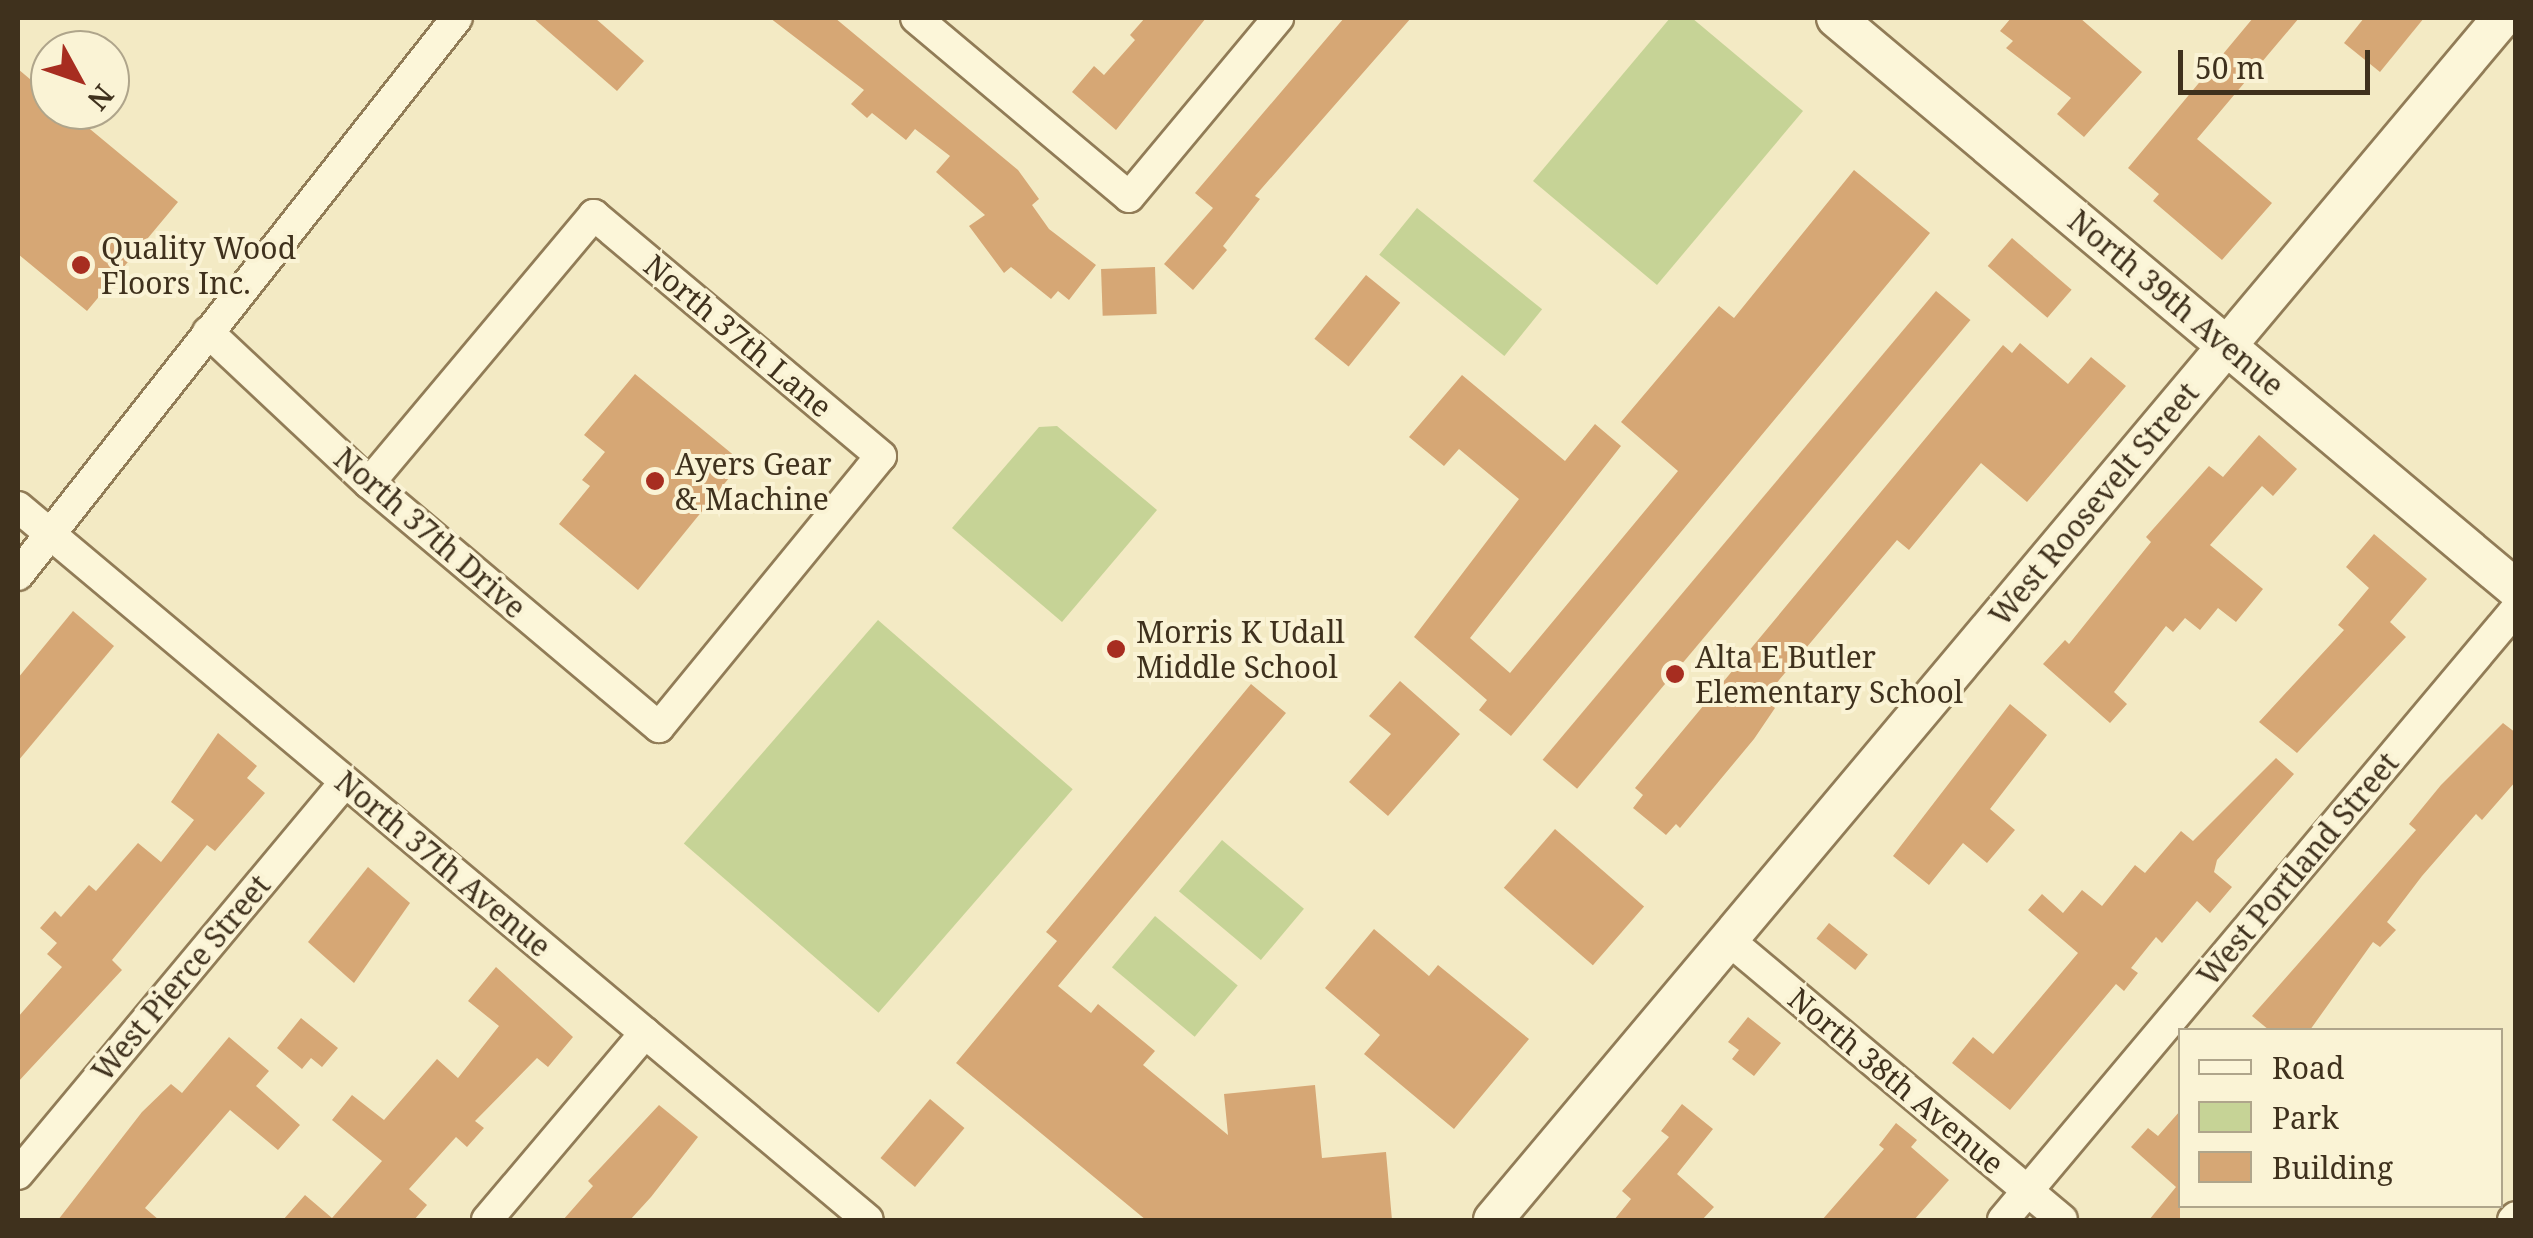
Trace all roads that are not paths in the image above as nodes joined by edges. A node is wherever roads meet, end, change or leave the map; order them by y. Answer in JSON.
{"nodes":[{"id":1,"x":457,"y":18,"type":"edge"},
{"id":2,"x":916,"y":18,"type":"edge"},
{"id":3,"x":1278,"y":18,"type":"edge"},
{"id":4,"x":1836,"y":18,"type":"edge"},
{"id":5,"x":2502,"y":18,"type":"edge"},
{"id":6,"x":208,"y":332,"type":"junction"},
{"id":7,"x":2226,"y":345,"type":"junction"},
{"id":8,"x":369,"y":483,"type":"junction"},
{"id":9,"x":18,"y":507,"type":"edge"},
{"id":10,"x":51,"y":535,"type":"junction"},
{"id":11,"x":18,"y":575,"type":"edge"},
{"id":12,"x":2516,"y":589,"type":"edge"},
{"id":13,"x":2516,"y":608,"type":"edge"},
{"id":14,"x":659,"y":726,"type":"joint"},
{"id":15,"x":346,"y":782,"type":"junction"},
{"id":16,"x":1730,"y":942,"type":"junction"},
{"id":17,"x":645,"y":1033,"type":"junction"},
{"id":18,"x":18,"y":1174,"type":"edge"},
{"id":19,"x":2028,"y":1192,"type":"junction"},
{"id":20,"x":487,"y":1220,"type":"edge"},
{"id":21,"x":868,"y":1220,"type":"edge"},
{"id":22,"x":1494,"y":1220,"type":"edge"},
{"id":23,"x":2002,"y":1220,"type":"edge"},
{"id":24,"x":2062,"y":1220,"type":"edge"}],
"edges":[{"from":1,"to":6,"type":"street"},
{"from":2,"to":3,"type":"street"},
{"from":4,"to":7,"type":"street","name":"North 39th Avenue"},
{"from":5,"to":7,"type":"street","name":"West Roosevelt Street"},
{"from":6,"to":8,"type":"street","name":"North 37th Drive"},
{"from":6,"to":10,"type":"street"},
{"from":7,"to":12,"type":"street","name":"North 39th Avenue"},
{"from":7,"to":16,"type":"street","name":"West Roosevelt Street"},
{"from":8,"to":14,"type":"street","name":"North 37th Drive"},
{"from":8,"to":14,"type":"street","name":"North 37th Lane"},
{"from":9,"to":10,"type":"street","name":"North 37th Avenue"},
{"from":10,"to":11,"type":"street"},
{"from":10,"to":15,"type":"street","name":"North 37th Avenue"},
{"from":13,"to":19,"type":"street","name":"West Portland Street"},
{"from":15,"to":17,"type":"street","name":"North 37th Avenue"},
{"from":15,"to":18,"type":"street","name":"West Pierce Street"},
{"from":16,"to":19,"type":"street","name":"North 38th Avenue"},
{"from":16,"to":22,"type":"street","name":"West Roosevelt Street"},
{"from":17,"to":20,"type":"street"},
{"from":17,"to":21,"type":"street","name":"North 37th Avenue"},
{"from":19,"to":23,"type":"street","name":"West Portland Street"},
{"from":19,"to":24,"type":"street","name":"North 38th Avenue"}]}
